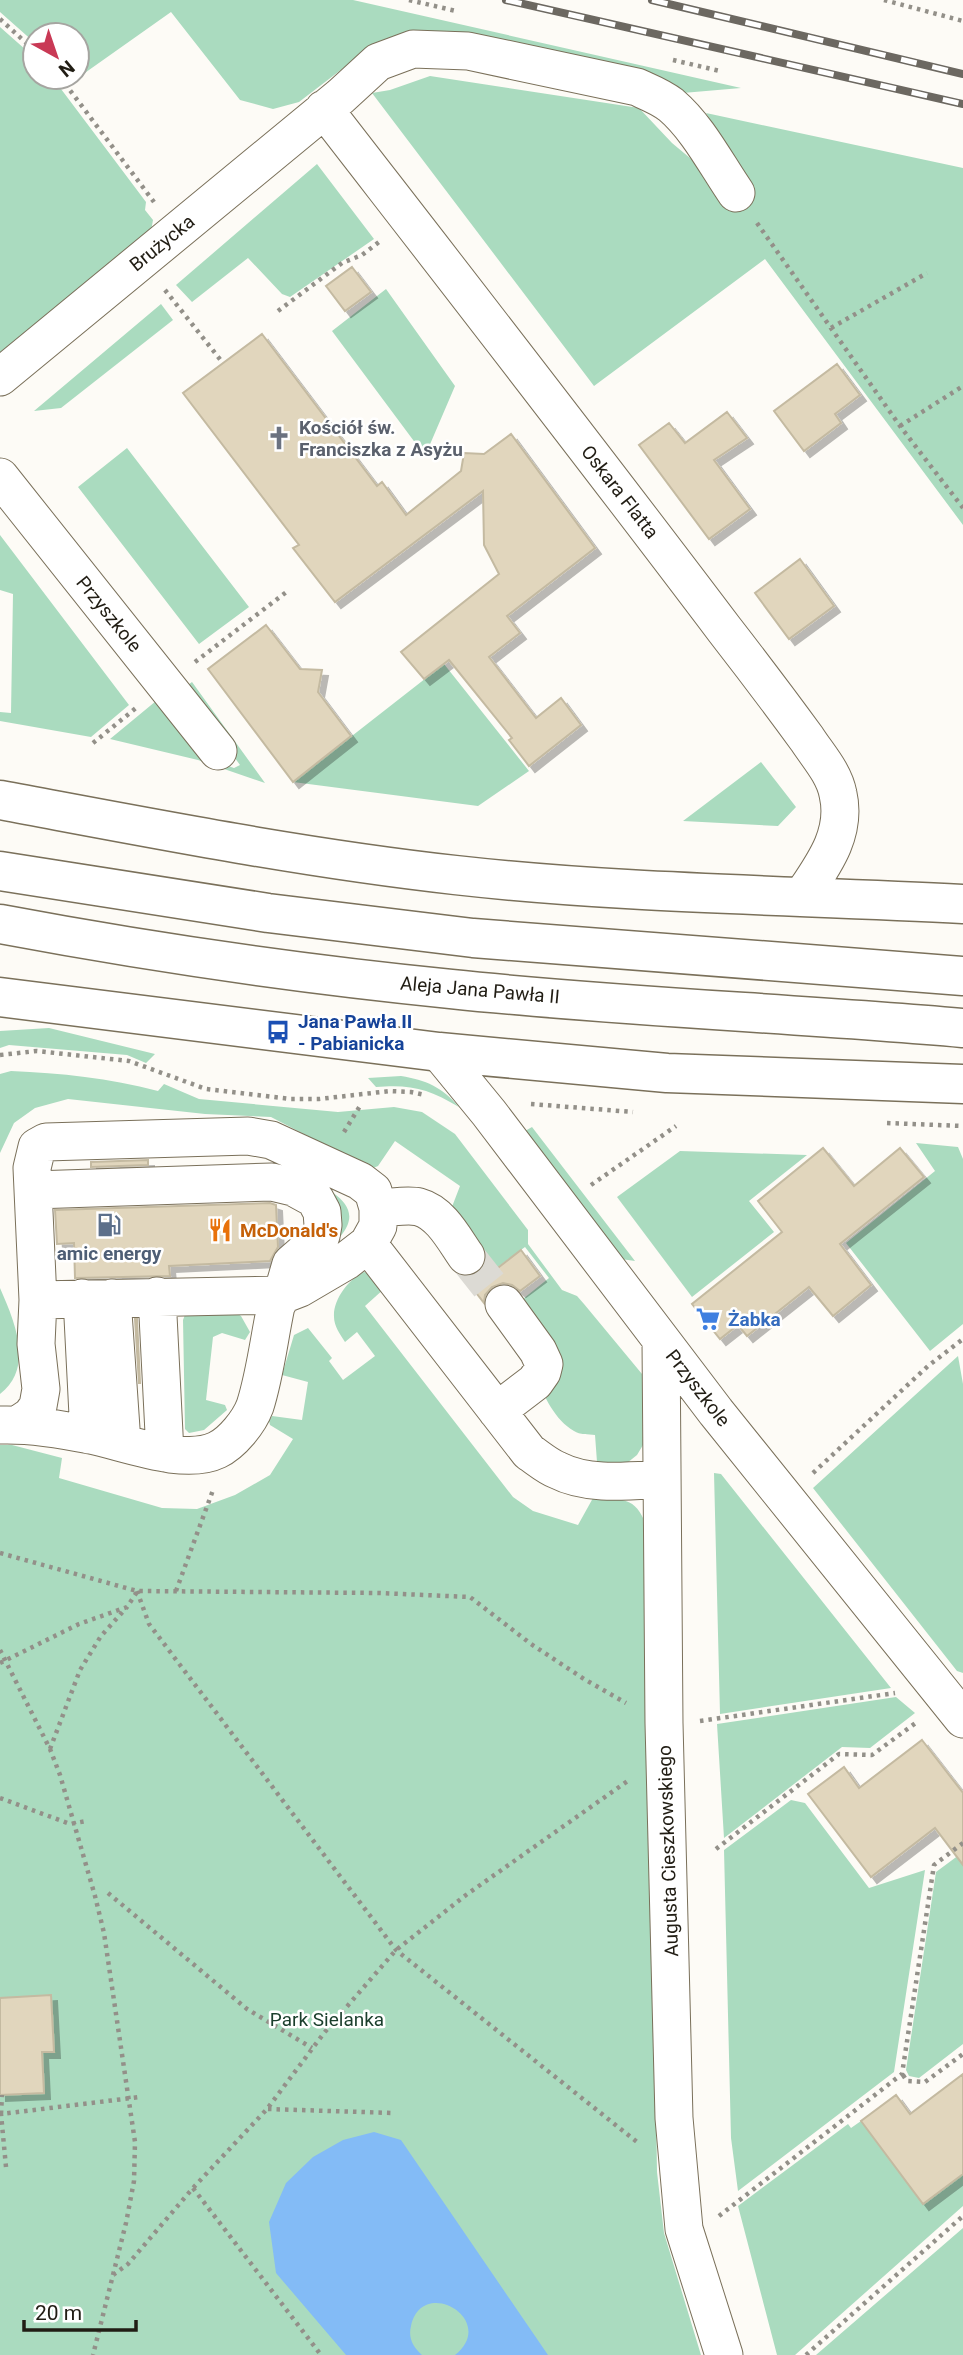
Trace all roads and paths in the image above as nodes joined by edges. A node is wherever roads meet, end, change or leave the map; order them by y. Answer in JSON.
{"nodes":[{"id":1,"x":884,"y":0,"type":"edge"},
{"id":2,"x":0,"y":19,"type":"edge"},
{"id":3,"x":963,"y":21,"type":"edge"},
{"id":4,"x":21,"y":38,"type":"edge"},
{"id":5,"x":70,"y":91,"type":"edge"},
{"id":6,"x":324,"y":109,"type":"junction"},
{"id":7,"x":736,"y":193,"type":"joint"},
{"id":8,"x":176,"y":233,"type":"junction"},
{"id":9,"x":383,"y":240,"type":"dead end"},
{"id":10,"x":141,"y":260,"type":"junction"},
{"id":11,"x":928,"y":273,"type":"dead end"},
{"id":12,"x":278,"y":311,"type":"dead end"},
{"id":13,"x":831,"y":328,"type":"junction"},
{"id":14,"x":223,"y":363,"type":"dead end"},
{"id":15,"x":0,"y":377,"type":"edge"},
{"id":16,"x":963,"y":386,"type":"edge"},
{"id":17,"x":900,"y":426,"type":"junction"},
{"id":18,"x":0,"y":477,"type":"edge"},
{"id":19,"x":963,"y":508,"type":"edge"},
{"id":20,"x":218,"y":751,"type":"dead end"},
{"id":21,"x":0,"y":800,"type":"edge"},
{"id":22,"x":0,"y":871,"type":"edge"},
{"id":23,"x":803,"y":895,"type":"junction"},
{"id":24,"x":963,"y":904,"type":"edge"},
{"id":25,"x":0,"y":924,"type":"edge"},
{"id":26,"x":963,"y":976,"type":"edge"},
{"id":27,"x":10,"y":1003,"type":"edge"},
{"id":28,"x":963,"y":1028,"type":"edge"},
{"id":29,"x":439,"y":1052,"type":"junction"},
{"id":30,"x":963,"y":1084,"type":"edge"},
{"id":31,"x":676,"y":1126,"type":"dead end"},
{"id":32,"x":237,"y":1136,"type":"junction"},
{"id":33,"x":194,"y":1184,"type":"junction"},
{"id":34,"x":588,"y":1187,"type":"dead end"},
{"id":35,"x":34,"y":1190,"type":"junction"},
{"id":36,"x":379,"y":1208,"type":"junction"},
{"id":37,"x":368,"y":1244,"type":"junction"},
{"id":38,"x":466,"y":1256,"type":"tunnel mouth"},
{"id":39,"x":282,"y":1294,"type":"junction"},
{"id":40,"x":122,"y":1297,"type":"junction"},
{"id":41,"x":38,"y":1300,"type":"junction"},
{"id":42,"x":504,"y":1304,"type":"tunnel mouth"},
{"id":43,"x":963,"y":1339,"type":"edge"},
{"id":44,"x":661,"y":1340,"type":"junction"},
{"id":45,"x":497,"y":1411,"type":"junction"},
{"id":46,"x":10,"y":1425,"type":"edge"},
{"id":47,"x":130,"y":1445,"type":"junction"},
{"id":48,"x":216,"y":1451,"type":"junction"},
{"id":49,"x":811,"y":1474,"type":"dead end"},
{"id":50,"x":662,"y":1479,"type":"junction"},
{"id":51,"x":0,"y":1553,"type":"edge"},
{"id":52,"x":137,"y":1591,"type":"junction"},
{"id":53,"x":176,"y":1591,"type":"junction"},
{"id":54,"x":127,"y":1607,"type":"junction"},
{"id":55,"x":0,"y":1650,"type":"edge"},
{"id":56,"x":3,"y":1661,"type":"edge"},
{"id":57,"x":931,"y":1700,"type":"junction"},
{"id":58,"x":963,"y":1719,"type":"edge"},
{"id":59,"x":664,"y":1723,"type":"junction"},
{"id":60,"x":50,"y":1749,"type":"junction"},
{"id":61,"x":666,"y":1774,"type":"junction"},
{"id":62,"x":0,"y":1798,"type":"edge"},
{"id":63,"x":86,"y":1821,"type":"dead end"},
{"id":64,"x":75,"y":1824,"type":"junction"},
{"id":65,"x":963,"y":1843,"type":"edge"},
{"id":66,"x":716,"y":1849,"type":"dead end"},
{"id":67,"x":108,"y":1893,"type":"dead end"},
{"id":68,"x":396,"y":1950,"type":"junction"},
{"id":69,"x":312,"y":2048,"type":"junction"},
{"id":70,"x":963,"y":2054,"type":"edge"},
{"id":71,"x":902,"y":2074,"type":"junction"},
{"id":72,"x":2,"y":2095,"type":"dead end"},
{"id":73,"x":139,"y":2097,"type":"dead end"},
{"id":74,"x":128,"y":2098,"type":"junction"},
{"id":75,"x":267,"y":2109,"type":"junction"},
{"id":76,"x":393,"y":2113,"type":"dead end"},
{"id":77,"x":1,"y":2114,"type":"edge"},
{"id":78,"x":6,"y":2167,"type":"dead end"},
{"id":79,"x":679,"y":2176,"type":"junction"},
{"id":80,"x":192,"y":2188,"type":"junction"},
{"id":81,"x":963,"y":2216,"type":"edge"},
{"id":82,"x":687,"y":2237,"type":"junction"},
{"id":83,"x":113,"y":2275,"type":"junction"},
{"id":84,"x":93,"y":2355,"type":"edge"},
{"id":85,"x":321,"y":2355,"type":"edge"},
{"id":86,"x":724,"y":2355,"type":"edge"},
{"id":87,"x":806,"y":2355,"type":"edge"}],
"edges":[{"from":1,"to":3,"type":"path"},
{"from":2,"to":4,"type":"path"},
{"from":5,"to":8,"type":"path"},
{"from":6,"to":7,"type":"street","name":"Brużycka"},
{"from":6,"to":8,"type":"street","name":"Brużycka"},
{"from":6,"to":23,"type":"street","name":"Oskara Flatta"},
{"from":7,"to":13,"type":"path"},
{"from":8,"to":10,"type":"street","name":"Brużycka"},
{"from":9,"to":12,"type":"path"},
{"from":10,"to":14,"type":"path"},
{"from":10,"to":15,"type":"street","name":"Brużycka"},
{"from":11,"to":13,"type":"path"},
{"from":13,"to":17,"type":"path"},
{"from":16,"to":17,"type":"path"},
{"from":17,"to":19,"type":"path"},
{"from":18,"to":20,"type":"street","name":"Przyszkole"},
{"from":21,"to":23,"type":"main road"},
{"from":22,"to":26,"type":"main road"},
{"from":23,"to":24,"type":"main road"},
{"from":25,"to":28,"type":"main road","name":"Aleja Jana Pawła II"},
{"from":27,"to":29,"type":"main road"},
{"from":29,"to":30,"type":"main road"},
{"from":29,"to":44,"type":"street","name":"Przyszkole"},
{"from":31,"to":34,"type":"path"},
{"from":32,"to":33,"type":"street"},
{"from":32,"to":35,"type":"street"},
{"from":32,"to":36,"type":"street"},
{"from":33,"to":35,"type":"street"},
{"from":33,"to":39,"type":"street"},
{"from":35,"to":41,"type":"street"},
{"from":36,"to":37,"type":"street"},
{"from":36,"to":38,"type":"street"},
{"from":37,"to":39,"type":"street"},
{"from":37,"to":45,"type":"street"},
{"from":39,"to":40,"type":"street"},
{"from":39,"to":48,"type":"street"},
{"from":40,"to":41,"type":"street"},
{"from":40,"to":47,"type":"street"},
{"from":40,"to":47,"type":"street"},
{"from":41,"to":46,"type":"street"},
{"from":42,"to":45,"type":"street"},
{"from":43,"to":49,"type":"path"},
{"from":44,"to":50,"type":"street","name":"Augusta Cieszkowskiego"},
{"from":44,"to":57,"type":"street","name":"Przyszkole"},
{"from":45,"to":50,"type":"street"},
{"from":46,"to":47,"type":"street"},
{"from":47,"to":48,"type":"street"},
{"from":48,"to":53,"type":"path"},
{"from":50,"to":59,"type":"street","name":"Augusta Cieszkowskiego"},
{"from":51,"to":52,"type":"path"},
{"from":52,"to":53,"type":"path"},
{"from":52,"to":54,"type":"path"},
{"from":52,"to":68,"type":"path"},
{"from":53,"to":59,"type":"path"},
{"from":54,"to":56,"type":"path"},
{"from":54,"to":60,"type":"path"},
{"from":55,"to":56,"type":"path"},
{"from":56,"to":60,"type":"path"},
{"from":57,"to":58,"type":"street","name":"Przyszkole"},
{"from":57,"to":59,"type":"path"},
{"from":57,"to":66,"type":"path"},
{"from":59,"to":61,"type":"street","name":"Augusta Cieszkowskiego"},
{"from":60,"to":64,"type":"path"},
{"from":61,"to":68,"type":"path"},
{"from":61,"to":79,"type":"street","name":"Augusta Cieszkowskiego"},
{"from":62,"to":64,"type":"path"},
{"from":63,"to":64,"type":"path"},
{"from":64,"to":74,"type":"path"},
{"from":65,"to":71,"type":"path"},
{"from":67,"to":69,"type":"path"},
{"from":68,"to":69,"type":"path"},
{"from":68,"to":79,"type":"path"},
{"from":69,"to":75,"type":"path"},
{"from":70,"to":71,"type":"path"},
{"from":71,"to":82,"type":"path"},
{"from":72,"to":77,"type":"path"},
{"from":73,"to":74,"type":"path"},
{"from":74,"to":77,"type":"path"},
{"from":74,"to":83,"type":"path"},
{"from":75,"to":76,"type":"path"},
{"from":75,"to":80,"type":"path"},
{"from":77,"to":78,"type":"path"},
{"from":79,"to":82,"type":"street","name":"Augusta Cieszkowskiego"},
{"from":80,"to":83,"type":"path"},
{"from":80,"to":85,"type":"path"},
{"from":81,"to":87,"type":"path"},
{"from":82,"to":86,"type":"street","name":"Augusta Cieszkowskiego"},
{"from":83,"to":84,"type":"path"}]}
